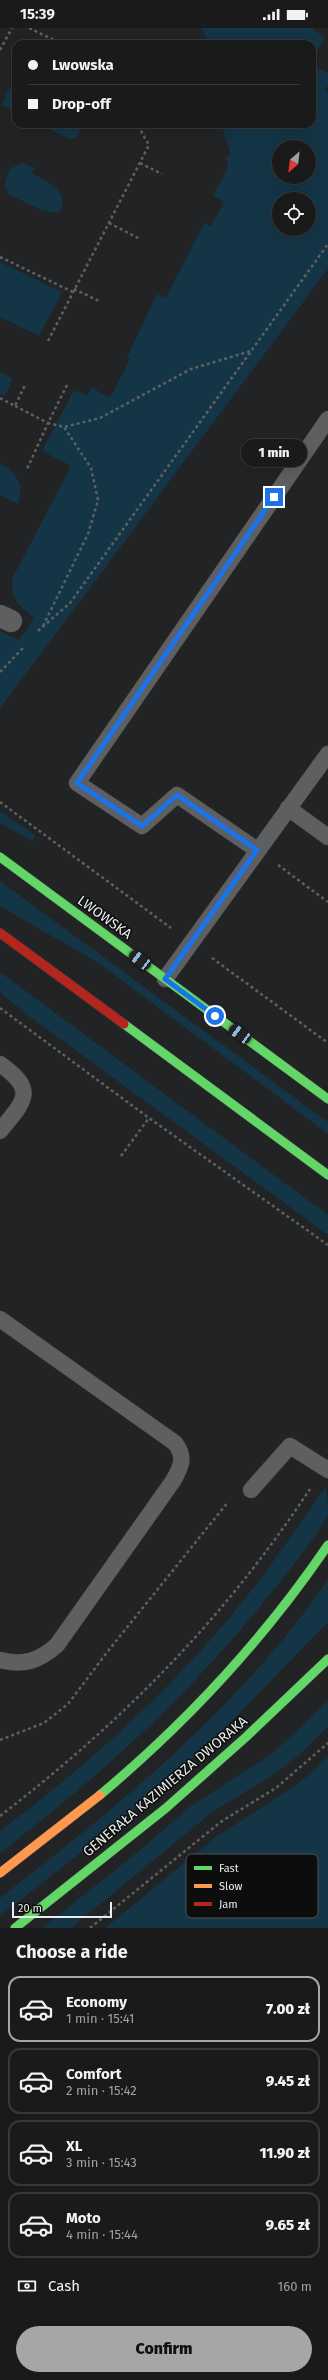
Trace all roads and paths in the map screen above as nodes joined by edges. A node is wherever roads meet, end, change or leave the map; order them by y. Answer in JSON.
{"nodes":[{"id":1,"x":29,"y":28,"type":"edge"},
{"id":2,"x":11,"y":29,"type":"edge"},
{"id":3,"x":54,"y":40,"type":"edge"},
{"id":4,"x":0,"y":50,"type":"edge"},
{"id":5,"x":139,"y":128,"type":"edge"},
{"id":6,"x":140,"y":163,"type":"junction"},
{"id":7,"x":162,"y":174,"type":"dead end"},
{"id":8,"x":109,"y":223,"type":"junction"},
{"id":9,"x":140,"y":239,"type":"dead end"},
{"id":10,"x":328,"y":244,"type":"edge"},
{"id":11,"x":0,"y":257,"type":"edge"},
{"id":12,"x":73,"y":291,"type":"junction"},
{"id":13,"x":99,"y":301,"type":"dead end"},
{"id":14,"x":48,"y":341,"type":"dead end"},
{"id":15,"x":252,"y":350,"type":"junction"},
{"id":16,"x":25,"y":385,"type":"dead end"},
{"id":17,"x":67,"y":385,"type":"dead end"},
{"id":18,"x":0,"y":398,"type":"edge"},
{"id":19,"x":15,"y":406,"type":"junction"},
{"id":20,"x":328,"y":419,"type":"edge"},
{"id":21,"x":48,"y":423,"type":"junction"},
{"id":22,"x":64,"y":427,"type":"junction"},
{"id":23,"x":26,"y":471,"type":"dead end"},
{"id":24,"x":42,"y":628,"type":"junction"},
{"id":25,"x":35,"y":634,"type":"dead end"},
{"id":26,"x":27,"y":643,"type":"dead end"},
{"id":27,"x":0,"y":672,"type":"edge"},
{"id":28,"x":328,"y":754,"type":"edge"},
{"id":29,"x":0,"y":802,"type":"edge"},
{"id":30,"x":288,"y":808,"type":"junction"},
{"id":31,"x":328,"y":837,"type":"edge"},
{"id":32,"x":257,"y":850,"type":"junction"},
{"id":33,"x":0,"y":857,"type":"edge"},
{"id":34,"x":328,"y":902,"type":"edge"},
{"id":35,"x":0,"y":933,"type":"edge"},
{"id":36,"x":190,"y":942,"type":"junction"},
{"id":37,"x":165,"y":979,"type":"junction"},
{"id":38,"x":0,"y":1008,"type":"edge"},
{"id":39,"x":328,"y":1042,"type":"edge"},
{"id":40,"x":0,"y":1064,"type":"edge"},
{"id":41,"x":328,"y":1099,"type":"edge"},
{"id":42,"x":149,"y":1118,"type":"junction"},
{"id":43,"x":0,"y":1131,"type":"edge"},
{"id":44,"x":121,"y":1156,"type":"dead end"},
{"id":45,"x":328,"y":1175,"type":"edge"},
{"id":46,"x":328,"y":1245,"type":"edge"},
{"id":47,"x":0,"y":1319,"type":"edge"},
{"id":48,"x":326,"y":1469,"type":"edge"},
{"id":49,"x":252,"y":1490,"type":"joint"},
{"id":50,"x":328,"y":1545,"type":"edge"},
{"id":51,"x":328,"y":1659,"type":"edge"},
{"id":52,"x":0,"y":1660,"type":"edge"},
{"id":53,"x":0,"y":1740,"type":"edge"},
{"id":54,"x":328,"y":1743,"type":"edge"},
{"id":55,"x":0,"y":1816,"type":"edge"},
{"id":56,"x":0,"y":1873,"type":"edge"},
{"id":57,"x":14,"y":1928,"type":"edge"},
{"id":58,"x":90,"y":1928,"type":"edge"}],
"edges":[{"from":1,"to":3,"type":"path"},
{"from":2,"to":4,"type":"path"},
{"from":5,"to":6,"type":"path"},
{"from":6,"to":7,"type":"path"},
{"from":6,"to":8,"type":"path"},
{"from":8,"to":9,"type":"path"},
{"from":8,"to":12,"type":"path"},
{"from":10,"to":15,"type":"path"},
{"from":11,"to":12,"type":"path"},
{"from":12,"to":13,"type":"path"},
{"from":12,"to":14,"type":"path"},
{"from":15,"to":22,"type":"path"},
{"from":15,"to":24,"type":"path"},
{"from":16,"to":19,"type":"path"},
{"from":17,"to":21,"type":"path"},
{"from":18,"to":19,"type":"path"},
{"from":19,"to":21,"type":"path"},
{"from":20,"to":32,"type":"lane"},
{"from":21,"to":22,"type":"path"},
{"from":21,"to":23,"type":"path"},
{"from":22,"to":24,"type":"path"},
{"from":24,"to":25,"type":"path"},
{"from":26,"to":27,"type":"path"},
{"from":28,"to":30,"type":"lane"},
{"from":29,"to":36,"type":"path"},
{"from":30,"to":31,"type":"lane"},
{"from":30,"to":32,"type":"lane"},
{"from":32,"to":34,"type":"path"},
{"from":32,"to":36,"type":"lane"},
{"from":33,"to":37,"type":"main road","name":"LWOWSKA"},
{"from":35,"to":45,"type":"main road"},
{"from":36,"to":37,"type":"lane"},
{"from":36,"to":39,"type":"path"},
{"from":37,"to":41,"type":"main road","name":"LWOWSKA"},
{"from":38,"to":42,"type":"path"},
{"from":40,"to":43,"type":"lane"},
{"from":42,"to":44,"type":"path"},
{"from":42,"to":46,"type":"path"},
{"from":47,"to":52,"type":"lane"},
{"from":48,"to":49,"type":"lane"},
{"from":48,"to":55,"type":"path"},
{"from":49,"to":53,"type":"path"},
{"from":50,"to":56,"type":"main road"},
{"from":51,"to":57,"type":"main road","name":"GENERAŁA KAZIMIERZA DWORAKA"},
{"from":54,"to":58,"type":"path"}]}
